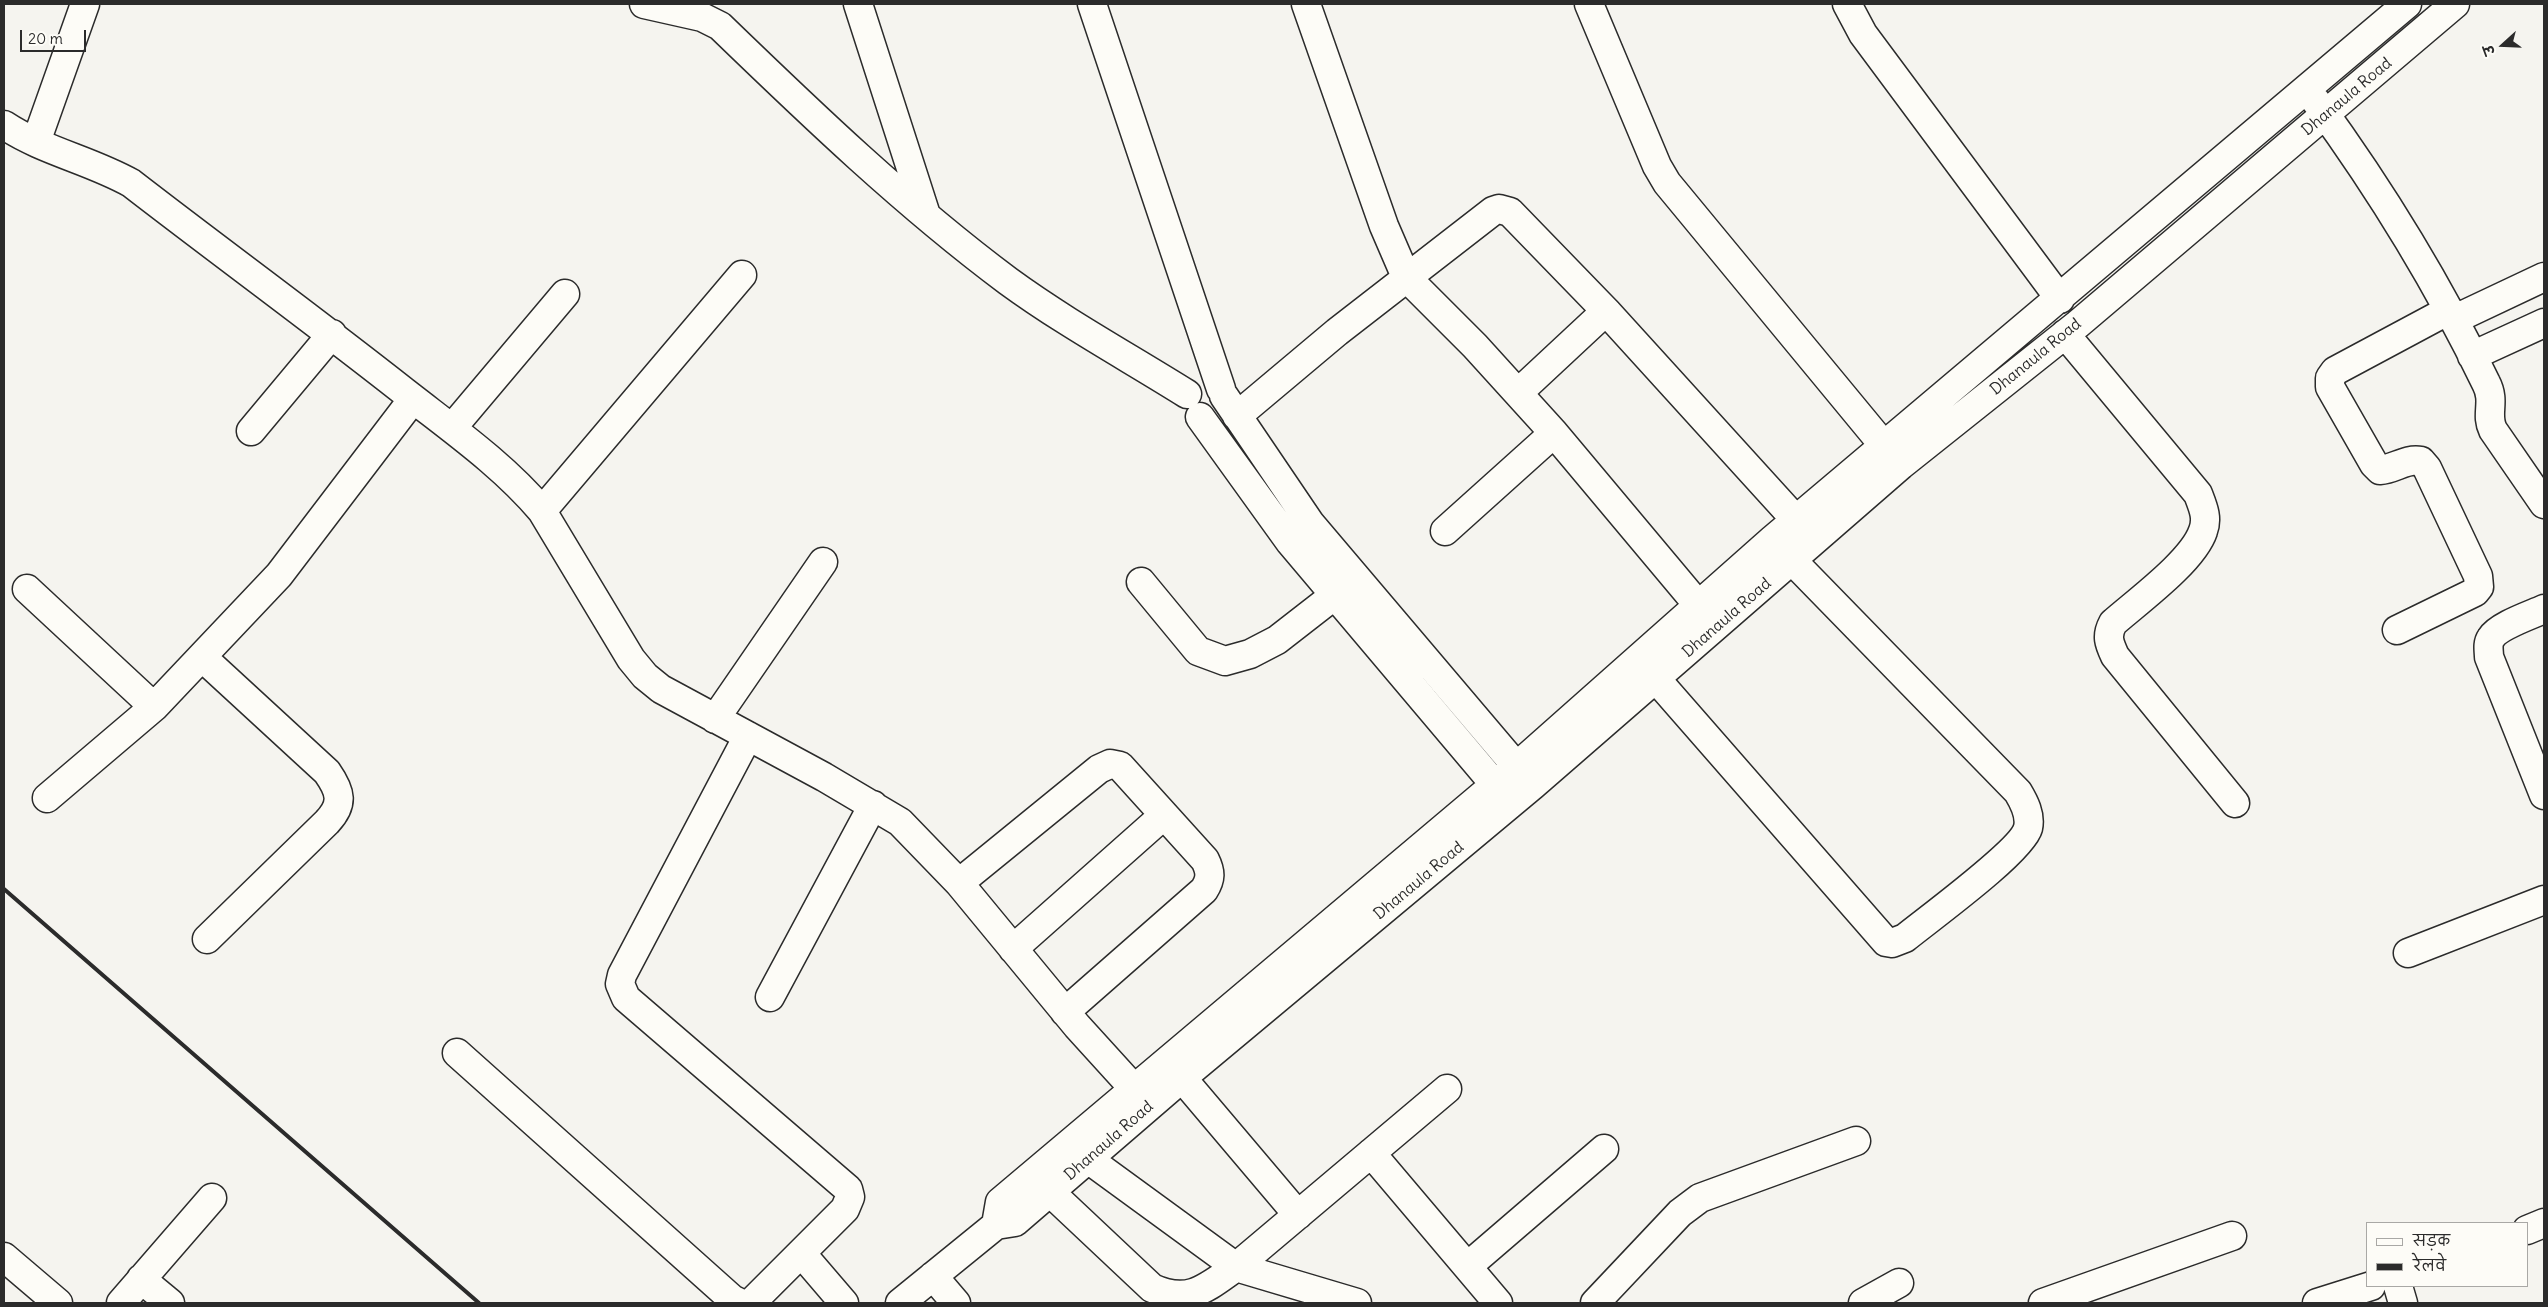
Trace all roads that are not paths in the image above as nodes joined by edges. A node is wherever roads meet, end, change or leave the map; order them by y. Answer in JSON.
{"nodes":[{"id":1,"x":85,"y":4,"type":"edge"},
{"id":2,"x":644,"y":4,"type":"edge"},
{"id":3,"x":858,"y":4,"type":"edge"},
{"id":4,"x":1092,"y":4,"type":"edge"},
{"id":5,"x":1306,"y":4,"type":"edge"},
{"id":6,"x":1590,"y":4,"type":"edge"},
{"id":7,"x":1847,"y":4,"type":"edge"},
{"id":8,"x":2408,"y":4,"type":"edge"},
{"id":9,"x":2456,"y":4,"type":"edge"},
{"id":10,"x":699,"y":10,"type":"edge"},
{"id":11,"x":2306,"y":88,"type":"junction"},
{"id":12,"x":2326,"y":115,"type":"junction"},
{"id":13,"x":4,"y":125,"type":"edge"},
{"id":14,"x":36,"y":142,"type":"junction"},
{"id":15,"x":926,"y":215,"type":"junction"},
{"id":16,"x":742,"y":275,"type":"dead end"},
{"id":17,"x":2544,"y":276,"type":"edge"},
{"id":18,"x":1406,"y":277,"type":"junction"},
{"id":19,"x":564,"y":294,"type":"dead end"},
{"id":20,"x":2060,"y":299,"type":"junction"},
{"id":21,"x":1606,"y":311,"type":"junction"},
{"id":22,"x":2452,"y":314,"type":"junction"},
{"id":23,"x":2544,"y":323,"type":"edge"},
{"id":24,"x":332,"y":334,"type":"junction"},
{"id":25,"x":2065,"y":334,"type":"junction"},
{"id":26,"x":2472,"y":356,"type":"junction"},
{"id":27,"x":1518,"y":393,"type":"junction"},
{"id":28,"x":414,"y":399,"type":"junction"},
{"id":29,"x":1227,"y":400,"type":"junction"},
{"id":30,"x":1194,"y":405,"type":"junction"},
{"id":31,"x":452,"y":428,"type":"junction"},
{"id":32,"x":251,"y":431,"type":"dead end"},
{"id":33,"x":1554,"y":433,"type":"junction"},
{"id":34,"x":1893,"y":455,"type":"junction"},
{"id":35,"x":2544,"y":504,"type":"edge"},
{"id":36,"x":542,"y":511,"type":"junction"},
{"id":37,"x":1796,"y":520,"type":"junction"},
{"id":38,"x":1445,"y":531,"type":"dead end"},
{"id":39,"x":1772,"y":540,"type":"junction"},
{"id":40,"x":1792,"y":561,"type":"junction"},
{"id":41,"x":823,"y":562,"type":"dead end"},
{"id":42,"x":1356,"y":578,"type":"junction"},
{"id":43,"x":1142,"y":582,"type":"dead end"},
{"id":44,"x":27,"y":589,"type":"dead end"},
{"id":45,"x":1334,"y":595,"type":"junction"},
{"id":46,"x":1699,"y":606,"type":"junction"},
{"id":47,"x":2544,"y":609,"type":"edge"},
{"id":48,"x":2398,"y":630,"type":"dead end"},
{"id":49,"x":202,"y":657,"type":"junction"},
{"id":50,"x":1657,"y":680,"type":"junction"},
{"id":51,"x":154,"y":707,"type":"junction"},
{"id":52,"x":715,"y":719,"type":"junction"},
{"id":53,"x":748,"y":736,"type":"junction"},
{"id":54,"x":1525,"y":776,"type":"junction"},
{"id":55,"x":1503,"y":794,"type":"junction"},
{"id":56,"x":2544,"y":795,"type":"edge"},
{"id":57,"x":47,"y":798,"type":"dead end"},
{"id":58,"x":2235,"y":803,"type":"dead end"},
{"id":59,"x":873,"y":805,"type":"junction"},
{"id":60,"x":1164,"y":815,"type":"junction"},
{"id":61,"x":959,"y":883,"type":"junction"},
{"id":62,"x":2544,"y":900,"type":"edge"},
{"id":63,"x":207,"y":940,"type":"dead end"},
{"id":64,"x":1013,"y":950,"type":"junction"},
{"id":65,"x":2408,"y":952,"type":"dead end"},
{"id":66,"x":770,"y":997,"type":"dead end"},
{"id":67,"x":1065,"y":1012,"type":"junction"},
{"id":68,"x":457,"y":1053,"type":"dead end"},
{"id":69,"x":1182,"y":1078,"type":"junction"},
{"id":70,"x":1447,"y":1089,"type":"dead end"},
{"id":71,"x":1142,"y":1098,"type":"junction"},
{"id":72,"x":1856,"y":1141,"type":"dead end"},
{"id":73,"x":1604,"y":1149,"type":"dead end"},
{"id":74,"x":1371,"y":1153,"type":"junction"},
{"id":75,"x":1088,"y":1159,"type":"junction"},
{"id":76,"x":1050,"y":1192,"type":"junction"},
{"id":77,"x":212,"y":1198,"type":"dead end"},
{"id":78,"x":1298,"y":1215,"type":"junction"},
{"id":79,"x":2544,"y":1223,"type":"edge"},
{"id":80,"x":996,"y":1225,"type":"junction"},
{"id":81,"x":2528,"y":1230,"type":"edge"},
{"id":82,"x":2232,"y":1236,"type":"dead end"},
{"id":83,"x":802,"y":1254,"type":"junction"},
{"id":84,"x":4,"y":1257,"type":"edge"},
{"id":85,"x":1468,"y":1266,"type":"junction"},
{"id":86,"x":1236,"y":1267,"type":"junction"},
{"id":87,"x":933,"y":1276,"type":"junction"},
{"id":88,"x":142,"y":1279,"type":"junction"},
{"id":89,"x":1898,"y":1283,"type":"dead end"},
{"id":90,"x":2368,"y":1287,"type":"edge"},
{"id":91,"x":2398,"y":1287,"type":"edge"},
{"id":92,"x":42,"y":1298,"type":"edge"},
{"id":93,"x":121,"y":1303,"type":"edge"},
{"id":94,"x":170,"y":1303,"type":"edge"},
{"id":95,"x":740,"y":1303,"type":"edge"},
{"id":96,"x":751,"y":1303,"type":"edge"},
{"id":97,"x":844,"y":1303,"type":"edge"},
{"id":98,"x":900,"y":1303,"type":"edge"},
{"id":99,"x":956,"y":1303,"type":"edge"},
{"id":100,"x":1357,"y":1303,"type":"edge"},
{"id":101,"x":1498,"y":1303,"type":"edge"},
{"id":102,"x":1595,"y":1303,"type":"edge"},
{"id":103,"x":1863,"y":1303,"type":"edge"},
{"id":104,"x":2044,"y":1303,"type":"edge"},
{"id":105,"x":2318,"y":1303,"type":"edge"},
{"id":106,"x":2403,"y":1303,"type":"edge"}],
"edges":[{"from":1,"to":14,"type":"street"},
{"from":2,"to":10,"type":"street"},
{"from":3,"to":15,"type":"street"},
{"from":4,"to":29,"type":"street"},
{"from":5,"to":18,"type":"street"},
{"from":6,"to":34,"type":"street"},
{"from":7,"to":20,"type":"street"},
{"from":8,"to":11,"type":"street","name":"Dhanaula Road"},
{"from":9,"to":12,"type":"street","name":"Dhanaula Road"},
{"from":10,"to":15,"type":"street"},
{"from":11,"to":12,"type":"street"},
{"from":11,"to":20,"type":"street","name":"Dhanaula Road"},
{"from":12,"to":22,"type":"street"},
{"from":12,"to":25,"type":"street","name":"Dhanaula Road"},
{"from":13,"to":14,"type":"street"},
{"from":14,"to":24,"type":"street"},
{"from":15,"to":30,"type":"street"},
{"from":16,"to":36,"type":"street"},
{"from":17,"to":22,"type":"street"},
{"from":18,"to":21,"type":"street"},
{"from":18,"to":27,"type":"street"},
{"from":18,"to":29,"type":"street"},
{"from":19,"to":31,"type":"street"},
{"from":20,"to":34,"type":"street","name":"Dhanaula Road"},
{"from":21,"to":27,"type":"street"},
{"from":21,"to":37,"type":"street"},
{"from":22,"to":26,"type":"street"},
{"from":22,"to":48,"type":"street"},
{"from":23,"to":26,"type":"street"},
{"from":24,"to":28,"type":"street"},
{"from":24,"to":32,"type":"street"},
{"from":25,"to":34,"type":"street","name":"Dhanaula Road"},
{"from":25,"to":58,"type":"street"},
{"from":26,"to":35,"type":"street"},
{"from":27,"to":33,"type":"street"},
{"from":28,"to":31,"type":"street"},
{"from":28,"to":49,"type":"street"},
{"from":29,"to":30,"type":"street"},
{"from":29,"to":42,"type":"street"},
{"from":30,"to":45,"type":"street"},
{"from":31,"to":36,"type":"street"},
{"from":33,"to":38,"type":"street"},
{"from":33,"to":46,"type":"street"},
{"from":34,"to":37,"type":"street","name":"Dhanaula Road"},
{"from":34,"to":40,"type":"street","name":"Dhanaula Road"},
{"from":36,"to":52,"type":"street"},
{"from":37,"to":39,"type":"street","name":"Dhanaula Road"},
{"from":39,"to":40,"type":"street"},
{"from":39,"to":46,"type":"street","name":"Dhanaula Road"},
{"from":40,"to":50,"type":"street","name":"Dhanaula Road"},
{"from":40,"to":50,"type":"street"},
{"from":41,"to":52,"type":"street"},
{"from":42,"to":45,"type":"street"},
{"from":42,"to":54,"type":"street"},
{"from":43,"to":45,"type":"street"},
{"from":44,"to":51,"type":"street"},
{"from":45,"to":55,"type":"street"},
{"from":46,"to":54,"type":"street","name":"Dhanaula Road"},
{"from":47,"to":56,"type":"street"},
{"from":49,"to":51,"type":"street"},
{"from":49,"to":63,"type":"street"},
{"from":50,"to":54,"type":"street","name":"Dhanaula Road"},
{"from":51,"to":57,"type":"street"},
{"from":52,"to":53,"type":"street"},
{"from":53,"to":59,"type":"street"},
{"from":53,"to":83,"type":"street"},
{"from":54,"to":55,"type":"street","name":"Dhanaula Road"},
{"from":55,"to":69,"type":"street","name":"Dhanaula Road"},
{"from":55,"to":71,"type":"street","name":"Dhanaula Road"},
{"from":59,"to":61,"type":"street"},
{"from":59,"to":66,"type":"street"},
{"from":60,"to":61,"type":"street"},
{"from":60,"to":64,"type":"street"},
{"from":60,"to":67,"type":"street"},
{"from":61,"to":64,"type":"street"},
{"from":62,"to":65,"type":"street"},
{"from":64,"to":67,"type":"street"},
{"from":67,"to":71,"type":"street"},
{"from":68,"to":95,"type":"street"},
{"from":69,"to":71,"type":"street","name":"Dhanaula Road"},
{"from":69,"to":78,"type":"street"},
{"from":70,"to":74,"type":"street"},
{"from":71,"to":75,"type":"street","name":"Dhanaula Road"},
{"from":71,"to":80,"type":"street","name":"Dhanaula Road"},
{"from":72,"to":102,"type":"street"},
{"from":73,"to":85,"type":"street"},
{"from":74,"to":78,"type":"street"},
{"from":74,"to":85,"type":"street"},
{"from":75,"to":76,"type":"street","name":"Dhanaula Road"},
{"from":75,"to":86,"type":"street"},
{"from":76,"to":80,"type":"street","name":"Dhanaula Road"},
{"from":76,"to":86,"type":"street"},
{"from":77,"to":88,"type":"street"},
{"from":78,"to":86,"type":"street"},
{"from":79,"to":81,"type":"street"},
{"from":80,"to":87,"type":"street","name":"Dhanaula Road"},
{"from":82,"to":104,"type":"street"},
{"from":83,"to":96,"type":"street"},
{"from":83,"to":97,"type":"street"},
{"from":84,"to":92,"type":"street"},
{"from":85,"to":101,"type":"street"},
{"from":86,"to":100,"type":"street"},
{"from":87,"to":98,"type":"street","name":"Dhanaula Road"},
{"from":87,"to":99,"type":"street"},
{"from":88,"to":93,"type":"street"},
{"from":88,"to":94,"type":"street"},
{"from":89,"to":103,"type":"street"},
{"from":90,"to":105,"type":"street"},
{"from":91,"to":106,"type":"street"}]}
